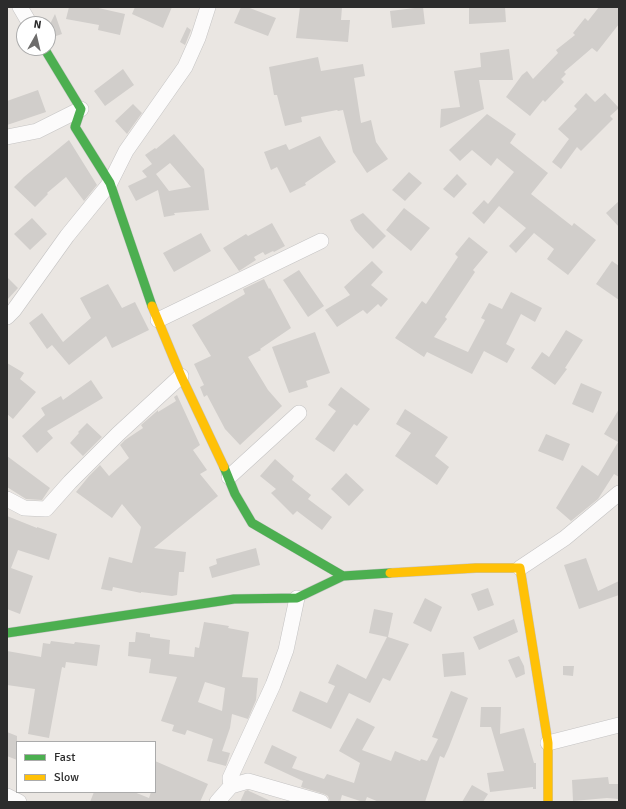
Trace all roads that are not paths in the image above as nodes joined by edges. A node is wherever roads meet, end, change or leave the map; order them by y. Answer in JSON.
{"nodes":[{"id":1,"x":20,"y":7,"type":"edge"},
{"id":2,"x":208,"y":7,"type":"edge"},
{"id":3,"x":25,"y":16,"type":"edge"},
{"id":4,"x":49,"y":56,"type":"edge"},
{"id":5,"x":81,"y":109,"type":"junction"},
{"id":6,"x":7,"y":137,"type":"edge"},
{"id":7,"x":110,"y":183,"type":"junction"},
{"id":8,"x":321,"y":241,"type":"dead end"},
{"id":9,"x":7,"y":317,"type":"edge"},
{"id":10,"x":158,"y":320,"type":"junction"},
{"id":11,"x":181,"y":376,"type":"junction"},
{"id":12,"x":299,"y":413,"type":"dead end"},
{"id":13,"x":229,"y":477,"type":"junction"},
{"id":14,"x":619,"y":494,"type":"edge"},
{"id":15,"x":7,"y":499,"type":"edge"},
{"id":16,"x":520,"y":568,"type":"junction"},
{"id":17,"x":343,"y":576,"type":"junction"},
{"id":18,"x":297,"y":598,"type":"junction"},
{"id":19,"x":7,"y":633,"type":"edge"},
{"id":20,"x":619,"y":725,"type":"edge"},
{"id":21,"x":548,"y":742,"type":"junction"},
{"id":22,"x":231,"y":786,"type":"junction"},
{"id":23,"x":7,"y":796,"type":"edge"},
{"id":24,"x":19,"y":802,"type":"edge"},
{"id":25,"x":217,"y":802,"type":"edge"},
{"id":26,"x":322,"y":802,"type":"edge"},
{"id":27,"x":548,"y":802,"type":"edge"}],
"edges":[{"from":1,"to":3,"type":"street"},
{"from":2,"to":7,"type":"street"},
{"from":4,"to":5,"type":"street"},
{"from":5,"to":6,"type":"street"},
{"from":5,"to":7,"type":"street"},
{"from":7,"to":9,"type":"street"},
{"from":7,"to":10,"type":"street"},
{"from":8,"to":10,"type":"street"},
{"from":10,"to":11,"type":"street"},
{"from":11,"to":13,"type":"street"},
{"from":11,"to":15,"type":"street"},
{"from":12,"to":13,"type":"street"},
{"from":13,"to":17,"type":"street"},
{"from":14,"to":16,"type":"street"},
{"from":16,"to":17,"type":"street"},
{"from":16,"to":21,"type":"street"},
{"from":17,"to":18,"type":"street"},
{"from":18,"to":19,"type":"street"},
{"from":18,"to":22,"type":"street"},
{"from":20,"to":21,"type":"street"},
{"from":21,"to":27,"type":"street"},
{"from":22,"to":25,"type":"street"},
{"from":22,"to":26,"type":"street"},
{"from":23,"to":24,"type":"street"}]}
